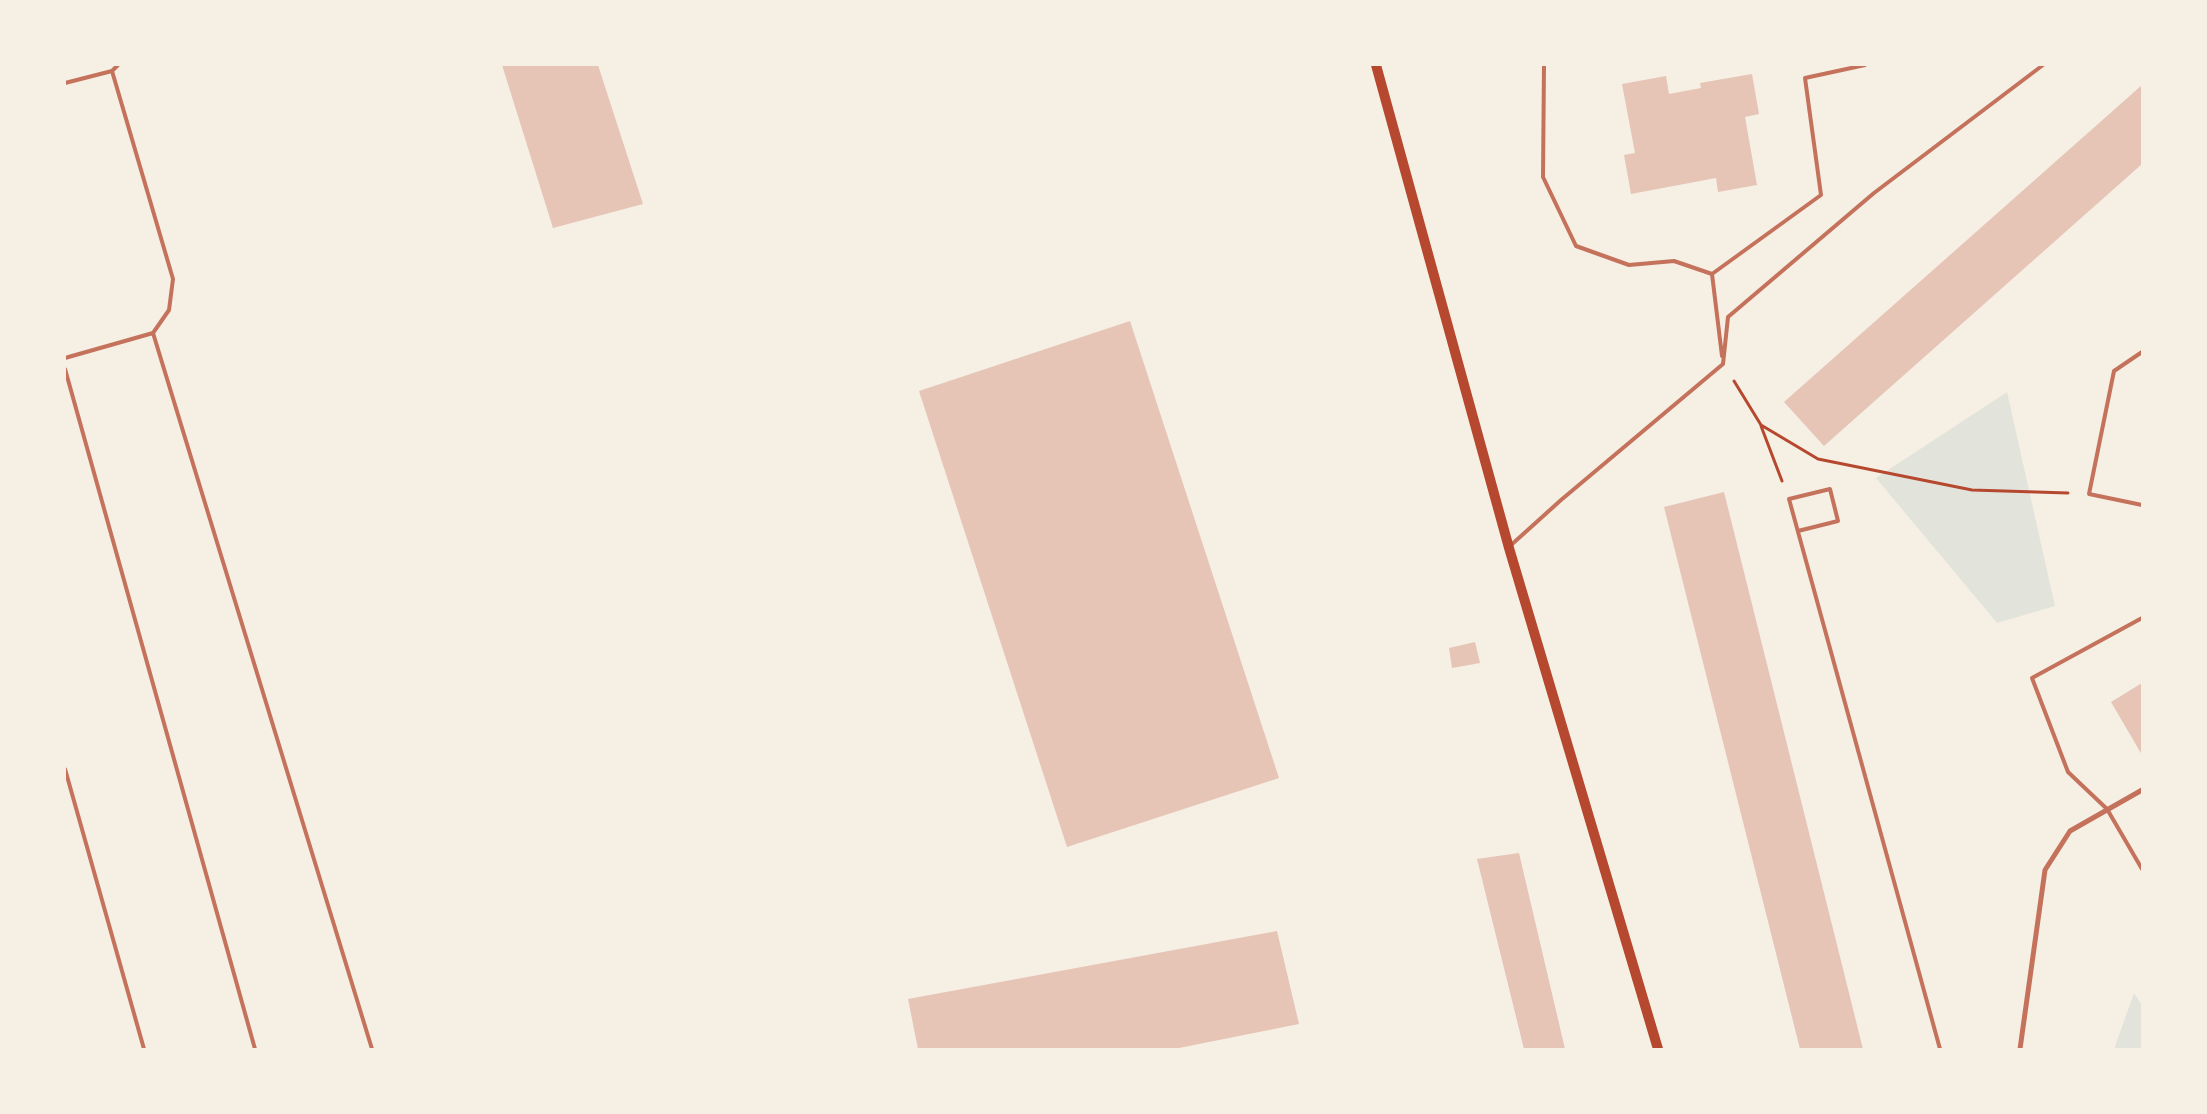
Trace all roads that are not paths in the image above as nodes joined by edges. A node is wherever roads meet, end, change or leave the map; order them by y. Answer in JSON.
{"nodes":[{"id":1,"x":118,"y":65,"type":"edge"},
{"id":2,"x":1376,"y":65,"type":"edge"},
{"id":3,"x":1544,"y":65,"type":"edge"},
{"id":4,"x":1865,"y":65,"type":"edge"},
{"id":5,"x":2043,"y":65,"type":"edge"},
{"id":6,"x":112,"y":71,"type":"junction"},
{"id":7,"x":65,"y":83,"type":"edge"},
{"id":8,"x":1712,"y":274,"type":"junction"},
{"id":9,"x":153,"y":333,"type":"junction"},
{"id":10,"x":2142,"y":352,"type":"edge"},
{"id":11,"x":65,"y":358,"type":"edge"},
{"id":12,"x":1723,"y":364,"type":"junction"},
{"id":13,"x":65,"y":369,"type":"edge"},
{"id":14,"x":2142,"y":505,"type":"edge"},
{"id":15,"x":1798,"y":531,"type":"junction"},
{"id":16,"x":1508,"y":548,"type":"junction"},
{"id":17,"x":2142,"y":618,"type":"edge"},
{"id":18,"x":65,"y":769,"type":"edge"},
{"id":19,"x":2142,"y":790,"type":"edge"},
{"id":20,"x":2106,"y":809,"type":"junction"},
{"id":21,"x":2142,"y":869,"type":"edge"},
{"id":22,"x":144,"y":1049,"type":"edge"},
{"id":23,"x":255,"y":1049,"type":"edge"},
{"id":24,"x":372,"y":1049,"type":"edge"},
{"id":25,"x":1658,"y":1049,"type":"edge"},
{"id":26,"x":1940,"y":1049,"type":"edge"},
{"id":27,"x":2020,"y":1049,"type":"edge"}],
"edges":[{"from":1,"to":6,"type":"lane"},
{"from":2,"to":16,"type":"main road"},
{"from":3,"to":8,"type":"lane"},
{"from":4,"to":8,"type":"lane"},
{"from":5,"to":12,"type":"lane"},
{"from":6,"to":7,"type":"lane"},
{"from":6,"to":9,"type":"lane"},
{"from":8,"to":12,"type":"lane"},
{"from":9,"to":11,"type":"lane"},
{"from":9,"to":24,"type":"lane"},
{"from":10,"to":14,"type":"lane"},
{"from":12,"to":16,"type":"lane"},
{"from":13,"to":23,"type":"lane"},
{"from":15,"to":15,"type":"lane"},
{"from":15,"to":26,"type":"lane"},
{"from":16,"to":25,"type":"main road"},
{"from":17,"to":20,"type":"lane"},
{"from":18,"to":22,"type":"lane"},
{"from":19,"to":20,"type":"street"},
{"from":20,"to":21,"type":"lane"},
{"from":20,"to":27,"type":"street"}]}
